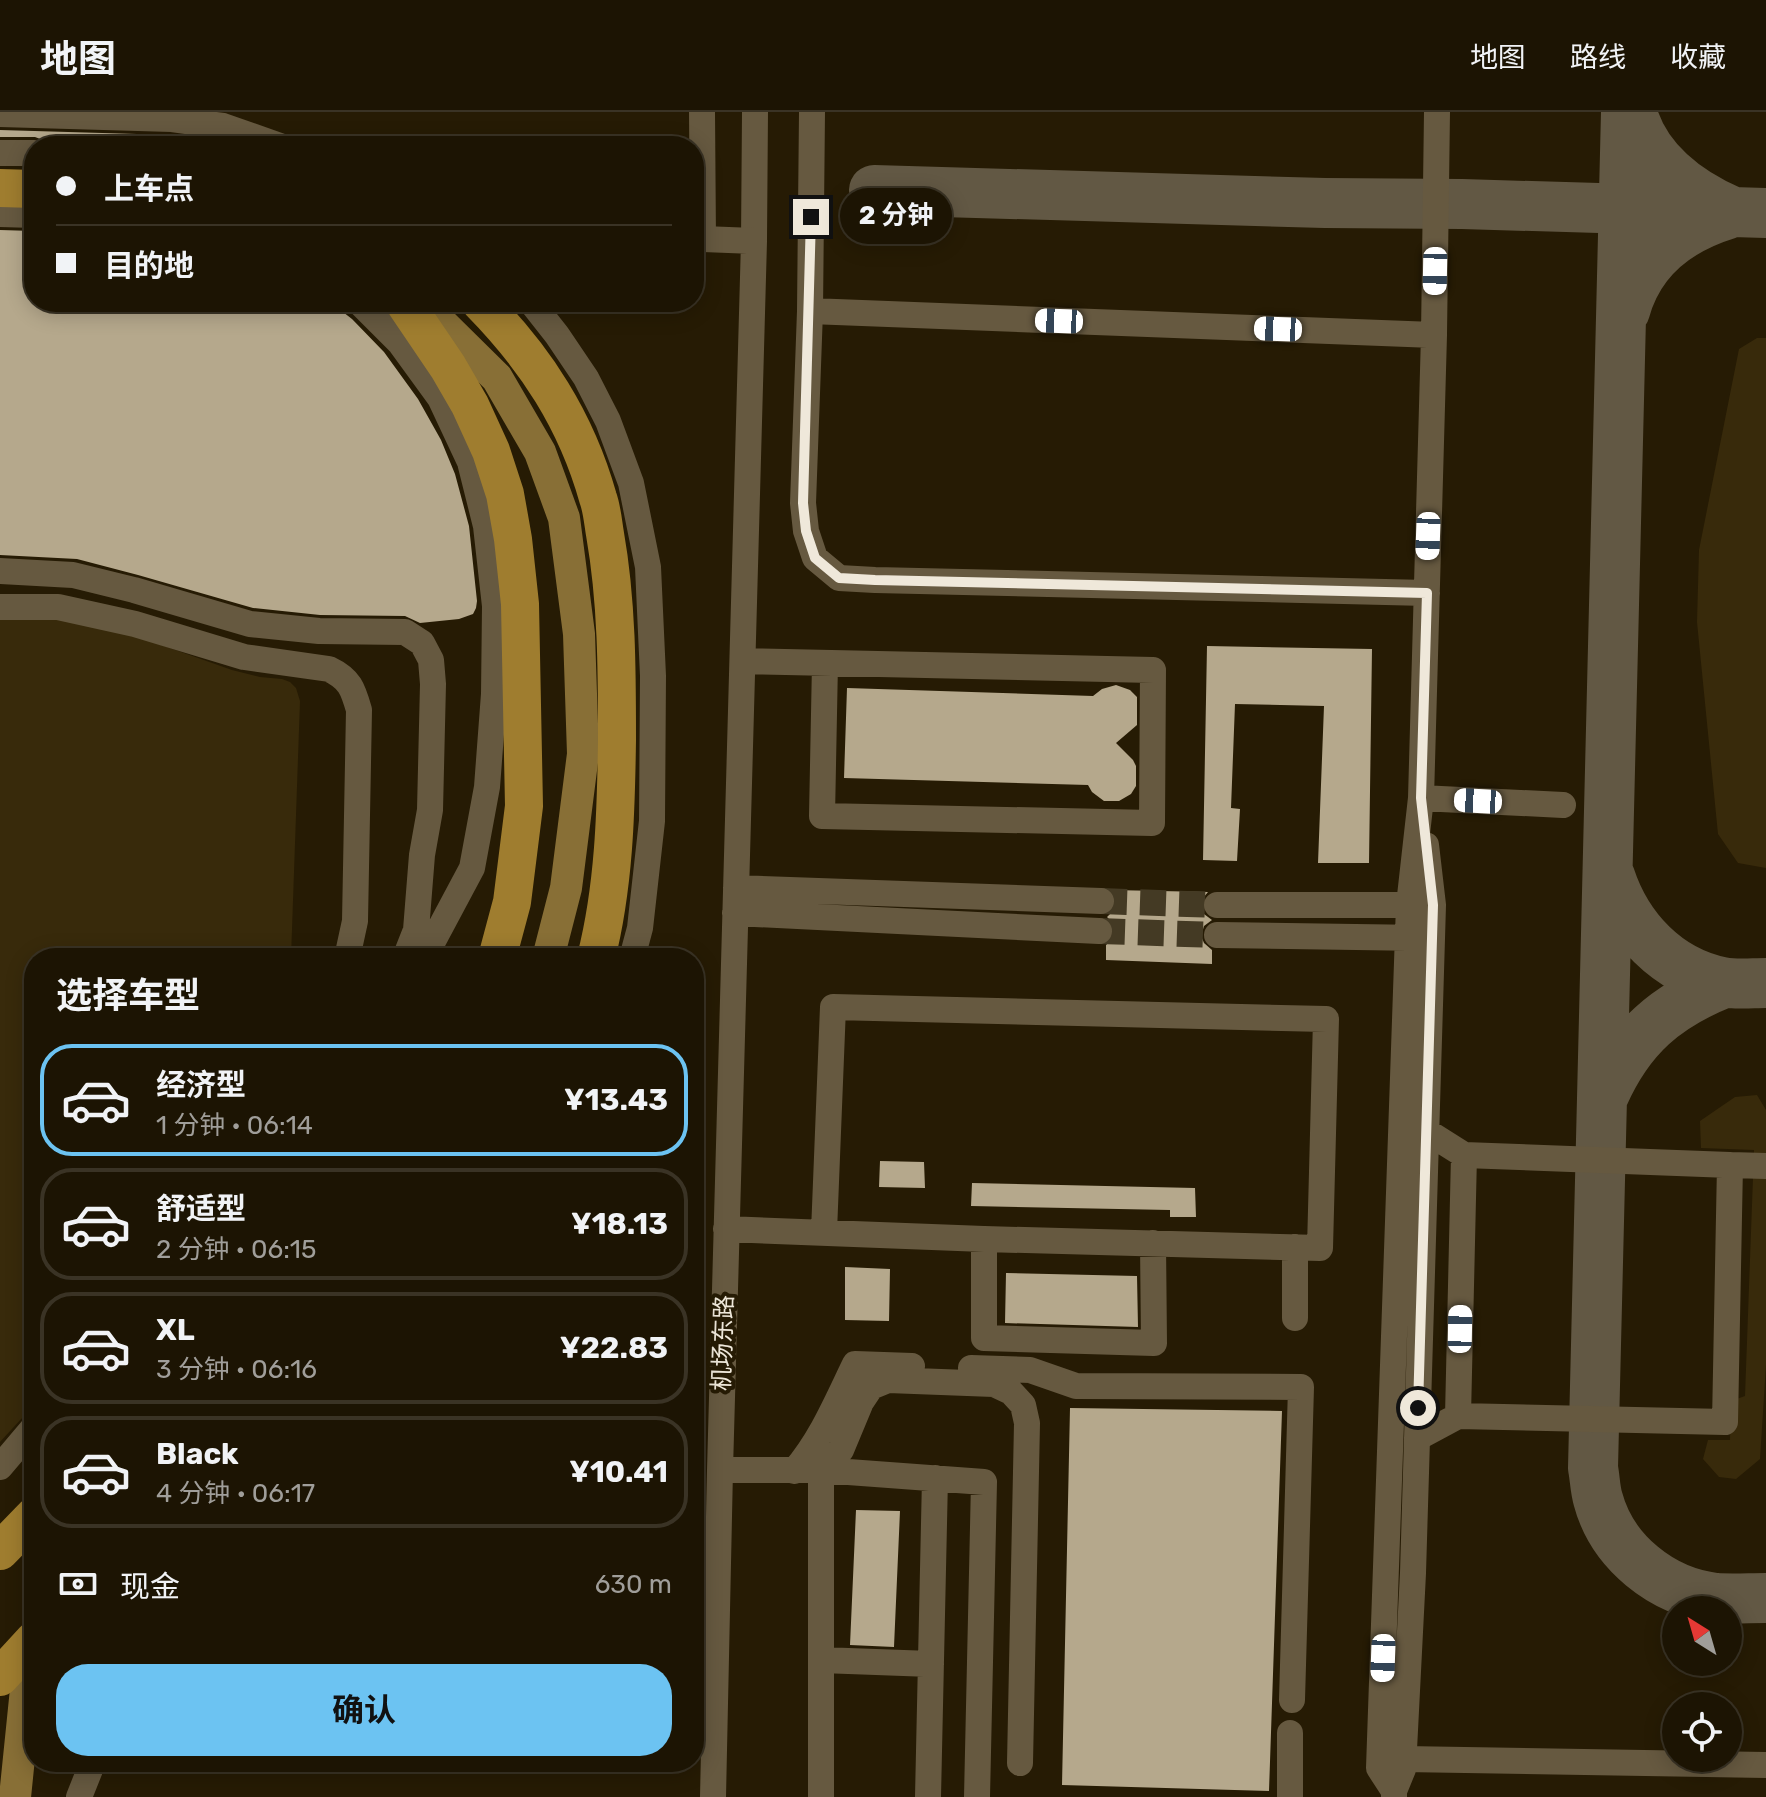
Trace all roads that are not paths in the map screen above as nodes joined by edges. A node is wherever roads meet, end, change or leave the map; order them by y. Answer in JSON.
{"nodes":[{"id":1,"x":702,"y":112,"type":"edge"},
{"id":2,"x":755,"y":112,"type":"edge"},
{"id":3,"x":812,"y":112,"type":"edge"},
{"id":4,"x":1437,"y":112,"type":"edge"},
{"id":5,"x":0,"y":114,"type":"edge"},
{"id":6,"x":252,"y":136,"type":"edge"},
{"id":7,"x":702,"y":136,"type":"edge"},
{"id":8,"x":0,"y":153,"type":"edge"},
{"id":9,"x":24,"y":153,"type":"edge"},
{"id":10,"x":0,"y":188,"type":"edge"},
{"id":11,"x":24,"y":189,"type":"edge"},
{"id":12,"x":0,"y":214,"type":"edge"},
{"id":13,"x":24,"y":215,"type":"edge"},
{"id":14,"x":704,"y":239,"type":"edge"},
{"id":15,"x":754,"y":241,"type":"junction"},
{"id":16,"x":810,"y":311,"type":"junction"},
{"id":17,"x":369,"y":312,"type":"edge"},
{"id":18,"x":411,"y":312,"type":"edge"},
{"id":19,"x":430,"y":312,"type":"edge"},
{"id":20,"x":490,"y":312,"type":"edge"},
{"id":21,"x":539,"y":312,"type":"edge"},
{"id":22,"x":1434,"y":335,"type":"junction"},
{"id":23,"x":0,"y":571,"type":"edge"},
{"id":24,"x":136,"y":580,"type":"dead end"},
{"id":25,"x":1427,"y":593,"type":"junction"},
{"id":26,"x":213,"y":604,"type":"dead end"},
{"id":27,"x":0,"y":607,"type":"edge"},
{"id":28,"x":135,"y":624,"type":"junction"},
{"id":29,"x":214,"y":648,"type":"junction"},
{"id":30,"x":743,"y":661,"type":"junction"},
{"id":31,"x":825,"y":663,"type":"junction"},
{"id":32,"x":1421,"y":798,"type":"junction"},
{"id":33,"x":1563,"y":805,"type":"dead end"},
{"id":34,"x":736,"y":901,"type":"junction"},
{"id":35,"x":1101,"y":901,"type":"tunnel mouth"},
{"id":36,"x":1217,"y":905,"type":"tunnel mouth"},
{"id":37,"x":1421,"y":905,"type":"junction"},
{"id":38,"x":355,"y":921,"type":"junction"},
{"id":39,"x":1099,"y":931,"type":"tunnel mouth"},
{"id":40,"x":1217,"y":935,"type":"tunnel mouth"},
{"id":41,"x":1420,"y":938,"type":"junction"},
{"id":42,"x":349,"y":948,"type":"edge"},
{"id":43,"x":362,"y":948,"type":"edge"},
{"id":44,"x":409,"y":948,"type":"edge"},
{"id":45,"x":429,"y":948,"type":"edge"},
{"id":46,"x":500,"y":948,"type":"edge"},
{"id":47,"x":551,"y":948,"type":"edge"},
{"id":48,"x":598,"y":948,"type":"edge"},
{"id":49,"x":635,"y":948,"type":"edge"},
{"id":50,"x":1426,"y":1131,"type":"junction"},
{"id":51,"x":1464,"y":1155,"type":"junction"},
{"id":52,"x":1730,"y":1165,"type":"junction"},
{"id":53,"x":1766,"y":1166,"type":"edge"},
{"id":54,"x":726,"y":1229,"type":"junction"},
{"id":55,"x":824,"y":1232,"type":"junction"},
{"id":56,"x":984,"y":1239,"type":"junction"},
{"id":57,"x":1153,"y":1243,"type":"junction"},
{"id":58,"x":1295,"y":1247,"type":"junction"},
{"id":59,"x":1295,"y":1318,"type":"dead end"},
{"id":60,"x":1458,"y":1416,"type":"junction"},
{"id":61,"x":1417,"y":1438,"type":"junction"},
{"id":62,"x":24,"y":1439,"type":"edge"},
{"id":63,"x":0,"y":1467,"type":"edge"},
{"id":64,"x":720,"y":1470,"type":"junction"},
{"id":65,"x":821,"y":1470,"type":"junction"},
{"id":66,"x":794,"y":1471,"type":"junction"},
{"id":67,"x":935,"y":1478,"type":"junction"},
{"id":68,"x":24,"y":1526,"type":"edge"},
{"id":69,"x":0,"y":1551,"type":"edge"},
{"id":70,"x":24,"y":1651,"type":"edge"},
{"id":71,"x":821,"y":1660,"type":"junction"},
{"id":72,"x":931,"y":1664,"type":"junction"},
{"id":73,"x":0,"y":1677,"type":"edge"},
{"id":74,"x":1292,"y":1700,"type":"dead end"},
{"id":75,"x":24,"y":1709,"type":"edge"},
{"id":76,"x":1290,"y":1733,"type":"dead end"},
{"id":77,"x":1020,"y":1763,"type":"dead end"},
{"id":78,"x":1766,"y":1765,"type":"edge"},
{"id":79,"x":89,"y":1772,"type":"edge"},
{"id":80,"x":1395,"y":1777,"type":"edge"},
{"id":81,"x":0,"y":1780,"type":"edge"},
{"id":82,"x":4,"y":1797,"type":"edge"},
{"id":83,"x":15,"y":1797,"type":"edge"},
{"id":84,"x":79,"y":1797,"type":"edge"},
{"id":85,"x":713,"y":1797,"type":"edge"},
{"id":86,"x":821,"y":1797,"type":"edge"},
{"id":87,"x":928,"y":1797,"type":"edge"},
{"id":88,"x":977,"y":1797,"type":"edge"},
{"id":89,"x":1290,"y":1797,"type":"edge"}],
"edges":[{"from":1,"to":7,"type":"street"},
{"from":2,"to":15,"type":"street","name":"机场东路"},
{"from":3,"to":16,"type":"street"},
{"from":4,"to":22,"type":"street"},
{"from":5,"to":6,"type":"street"},
{"from":8,"to":9,"type":"street"},
{"from":10,"to":11,"type":"highway"},
{"from":12,"to":13,"type":"street"},
{"from":14,"to":15,"type":"street"},
{"from":15,"to":30,"type":"street","name":"机场东路"},
{"from":16,"to":22,"type":"street"},
{"from":16,"to":25,"type":"street"},
{"from":17,"to":45,"type":"street"},
{"from":18,"to":46,"type":"highway"},
{"from":19,"to":47,"type":"main road"},
{"from":20,"to":48,"type":"highway"},
{"from":21,"to":49,"type":"street"},
{"from":22,"to":25,"type":"street"},
{"from":23,"to":44,"type":"street"},
{"from":24,"to":28,"type":"street"},
{"from":25,"to":32,"type":"street"},
{"from":26,"to":29,"type":"street"},
{"from":27,"to":28,"type":"street"},
{"from":28,"to":29,"type":"street"},
{"from":29,"to":38,"type":"street"},
{"from":30,"to":31,"type":"street"},
{"from":30,"to":34,"type":"street","name":"机场东路"},
{"from":31,"to":31,"type":"street"},
{"from":32,"to":33,"type":"street"},
{"from":32,"to":37,"type":"street"},
{"from":34,"to":35,"type":"street"},
{"from":34,"to":39,"type":"street"},
{"from":34,"to":54,"type":"street","name":"机场东路"},
{"from":36,"to":37,"type":"street"},
{"from":37,"to":41,"type":"street"},
{"from":38,"to":42,"type":"street"},
{"from":38,"to":43,"type":"street"},
{"from":40,"to":41,"type":"street"},
{"from":41,"to":50,"type":"street"},
{"from":41,"to":80,"type":"street"},
{"from":50,"to":51,"type":"street"},
{"from":50,"to":61,"type":"street"},
{"from":51,"to":52,"type":"street"},
{"from":51,"to":60,"type":"street"},
{"from":52,"to":53,"type":"street"},
{"from":52,"to":60,"type":"street"},
{"from":54,"to":55,"type":"street"},
{"from":54,"to":64,"type":"street","name":"机场东路"},
{"from":55,"to":56,"type":"street"},
{"from":55,"to":58,"type":"street"},
{"from":56,"to":57,"type":"street"},
{"from":56,"to":57,"type":"street"},
{"from":57,"to":58,"type":"street"},
{"from":58,"to":59,"type":"street"},
{"from":60,"to":61,"type":"street"},
{"from":61,"to":80,"type":"street"},
{"from":62,"to":63,"type":"street"},
{"from":64,"to":66,"type":"street"},
{"from":64,"to":85,"type":"street","name":"机场东路"},
{"from":65,"to":66,"type":"street"},
{"from":65,"to":67,"type":"street"},
{"from":65,"to":71,"type":"street"},
{"from":65,"to":77,"type":"street"},
{"from":66,"to":74,"type":"street"},
{"from":67,"to":72,"type":"street"},
{"from":67,"to":88,"type":"street"},
{"from":68,"to":69,"type":"highway"},
{"from":70,"to":73,"type":"highway"},
{"from":71,"to":72,"type":"street"},
{"from":71,"to":86,"type":"street"},
{"from":72,"to":87,"type":"street"},
{"from":75,"to":83,"type":"main road"},
{"from":76,"to":89,"type":"street"},
{"from":78,"to":80,"type":"street"},
{"from":79,"to":84,"type":"street"},
{"from":81,"to":82,"type":"street"}]}
